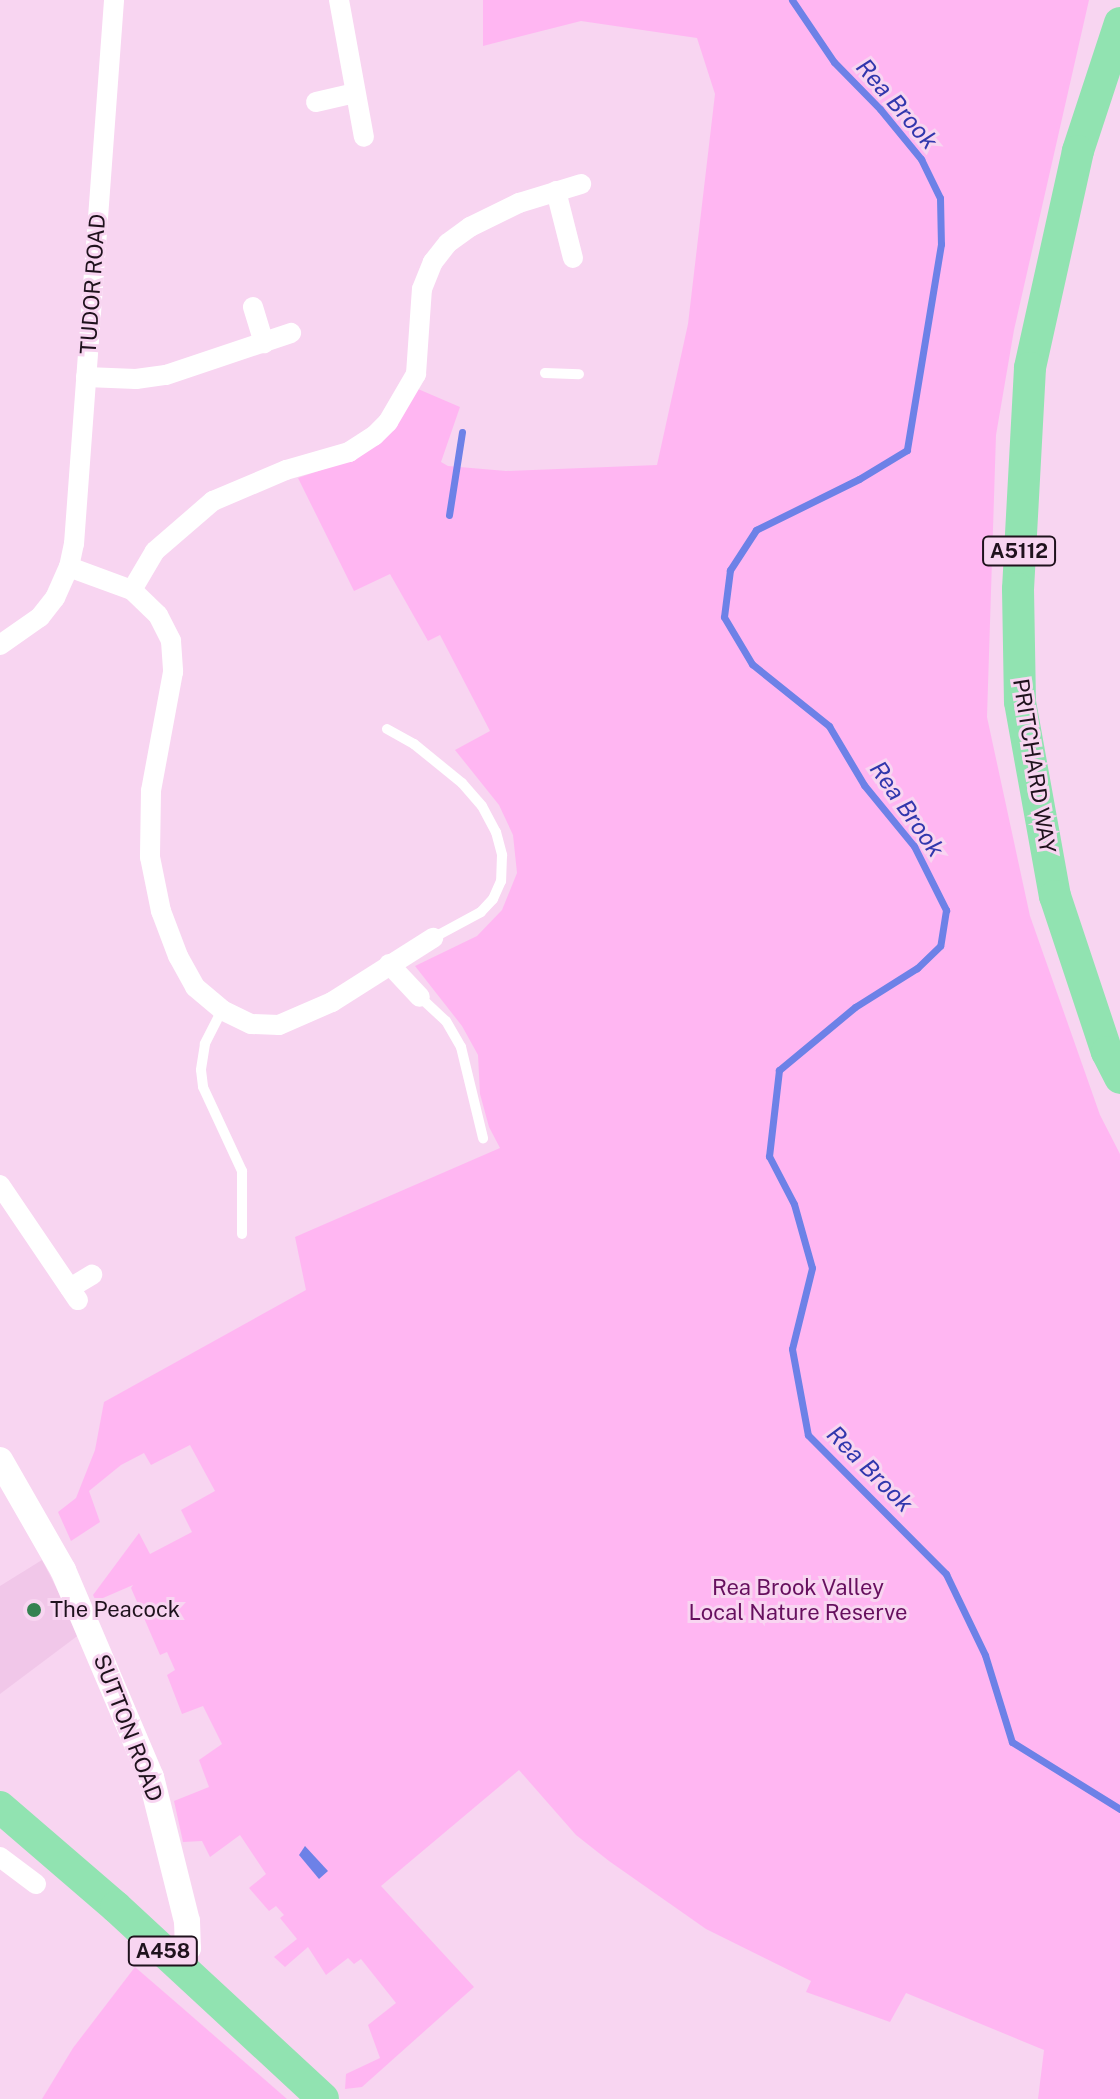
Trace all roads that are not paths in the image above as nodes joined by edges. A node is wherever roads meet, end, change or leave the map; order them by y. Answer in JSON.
{"nodes":[{"id":1,"x":114,"y":0,"type":"edge"},
{"id":2,"x":339,"y":0,"type":"edge"},
{"id":3,"x":1120,"y":23,"type":"edge"},
{"id":4,"x":355,"y":93,"type":"junction"},
{"id":5,"x":316,"y":102,"type":"dead end"},
{"id":6,"x":364,"y":137,"type":"dead end"},
{"id":7,"x":581,"y":184,"type":"dead end"},
{"id":8,"x":556,"y":191,"type":"junction"},
{"id":9,"x":573,"y":258,"type":"dead end"},
{"id":10,"x":253,"y":307,"type":"dead end"},
{"id":11,"x":291,"y":333,"type":"dead end"},
{"id":12,"x":264,"y":343,"type":"junction"},
{"id":13,"x":545,"y":373,"type":"dead end"},
{"id":14,"x":579,"y":374,"type":"dead end"},
{"id":15,"x":86,"y":377,"type":"junction"},
{"id":16,"x":69,"y":567,"type":"junction"},
{"id":17,"x":132,"y":590,"type":"junction"},
{"id":18,"x":0,"y":645,"type":"edge"},
{"id":19,"x":387,"y":729,"type":"dead end"},
{"id":20,"x":433,"y":938,"type":"joint"},
{"id":21,"x":389,"y":964,"type":"junction"},
{"id":22,"x":420,"y":997,"type":"joint"},
{"id":23,"x":222,"y":1010,"type":"junction"},
{"id":24,"x":1120,"y":1078,"type":"edge"},
{"id":25,"x":483,"y":1138,"type":"dead end"},
{"id":26,"x":0,"y":1185,"type":"edge"},
{"id":27,"x":8,"y":1214,"type":"edge"},
{"id":28,"x":242,"y":1234,"type":"dead end"},
{"id":29,"x":92,"y":1275,"type":"dead end"},
{"id":30,"x":0,"y":1460,"type":"edge"},
{"id":31,"x":0,"y":1807,"type":"edge"},
{"id":32,"x":0,"y":1857,"type":"edge"},
{"id":33,"x":36,"y":1884,"type":"dead end"},
{"id":34,"x":177,"y":1964,"type":"junction"},
{"id":35,"x":323,"y":2099,"type":"edge"}],
"edges":[{"from":1,"to":15,"type":"street","name":"TUDOR ROAD"},
{"from":2,"to":4,"type":"street"},
{"from":3,"to":24,"type":"main road","name":"PRITCHARD WAY","number":"A5112"},
{"from":4,"to":5,"type":"street"},
{"from":4,"to":6,"type":"street"},
{"from":7,"to":8,"type":"street"},
{"from":8,"to":9,"type":"street"},
{"from":8,"to":17,"type":"street"},
{"from":10,"to":12,"type":"street"},
{"from":11,"to":12,"type":"street"},
{"from":12,"to":15,"type":"street"},
{"from":13,"to":14,"type":"lane"},
{"from":15,"to":16,"type":"street","name":"TUDOR ROAD"},
{"from":16,"to":17,"type":"street"},
{"from":16,"to":18,"type":"street"},
{"from":17,"to":23,"type":"street"},
{"from":19,"to":20,"type":"lane"},
{"from":20,"to":21,"type":"street"},
{"from":21,"to":22,"type":"street"},
{"from":21,"to":23,"type":"street"},
{"from":22,"to":25,"type":"lane"},
{"from":23,"to":28,"type":"lane"},
{"from":26,"to":27,"type":"street"},
{"from":27,"to":29,"type":"street"},
{"from":30,"to":34,"type":"street","name":"SUTTON ROAD"},
{"from":31,"to":34,"type":"main road","number":"A458"},
{"from":32,"to":33,"type":"street"},
{"from":34,"to":35,"type":"main road","number":"A458"}]}
